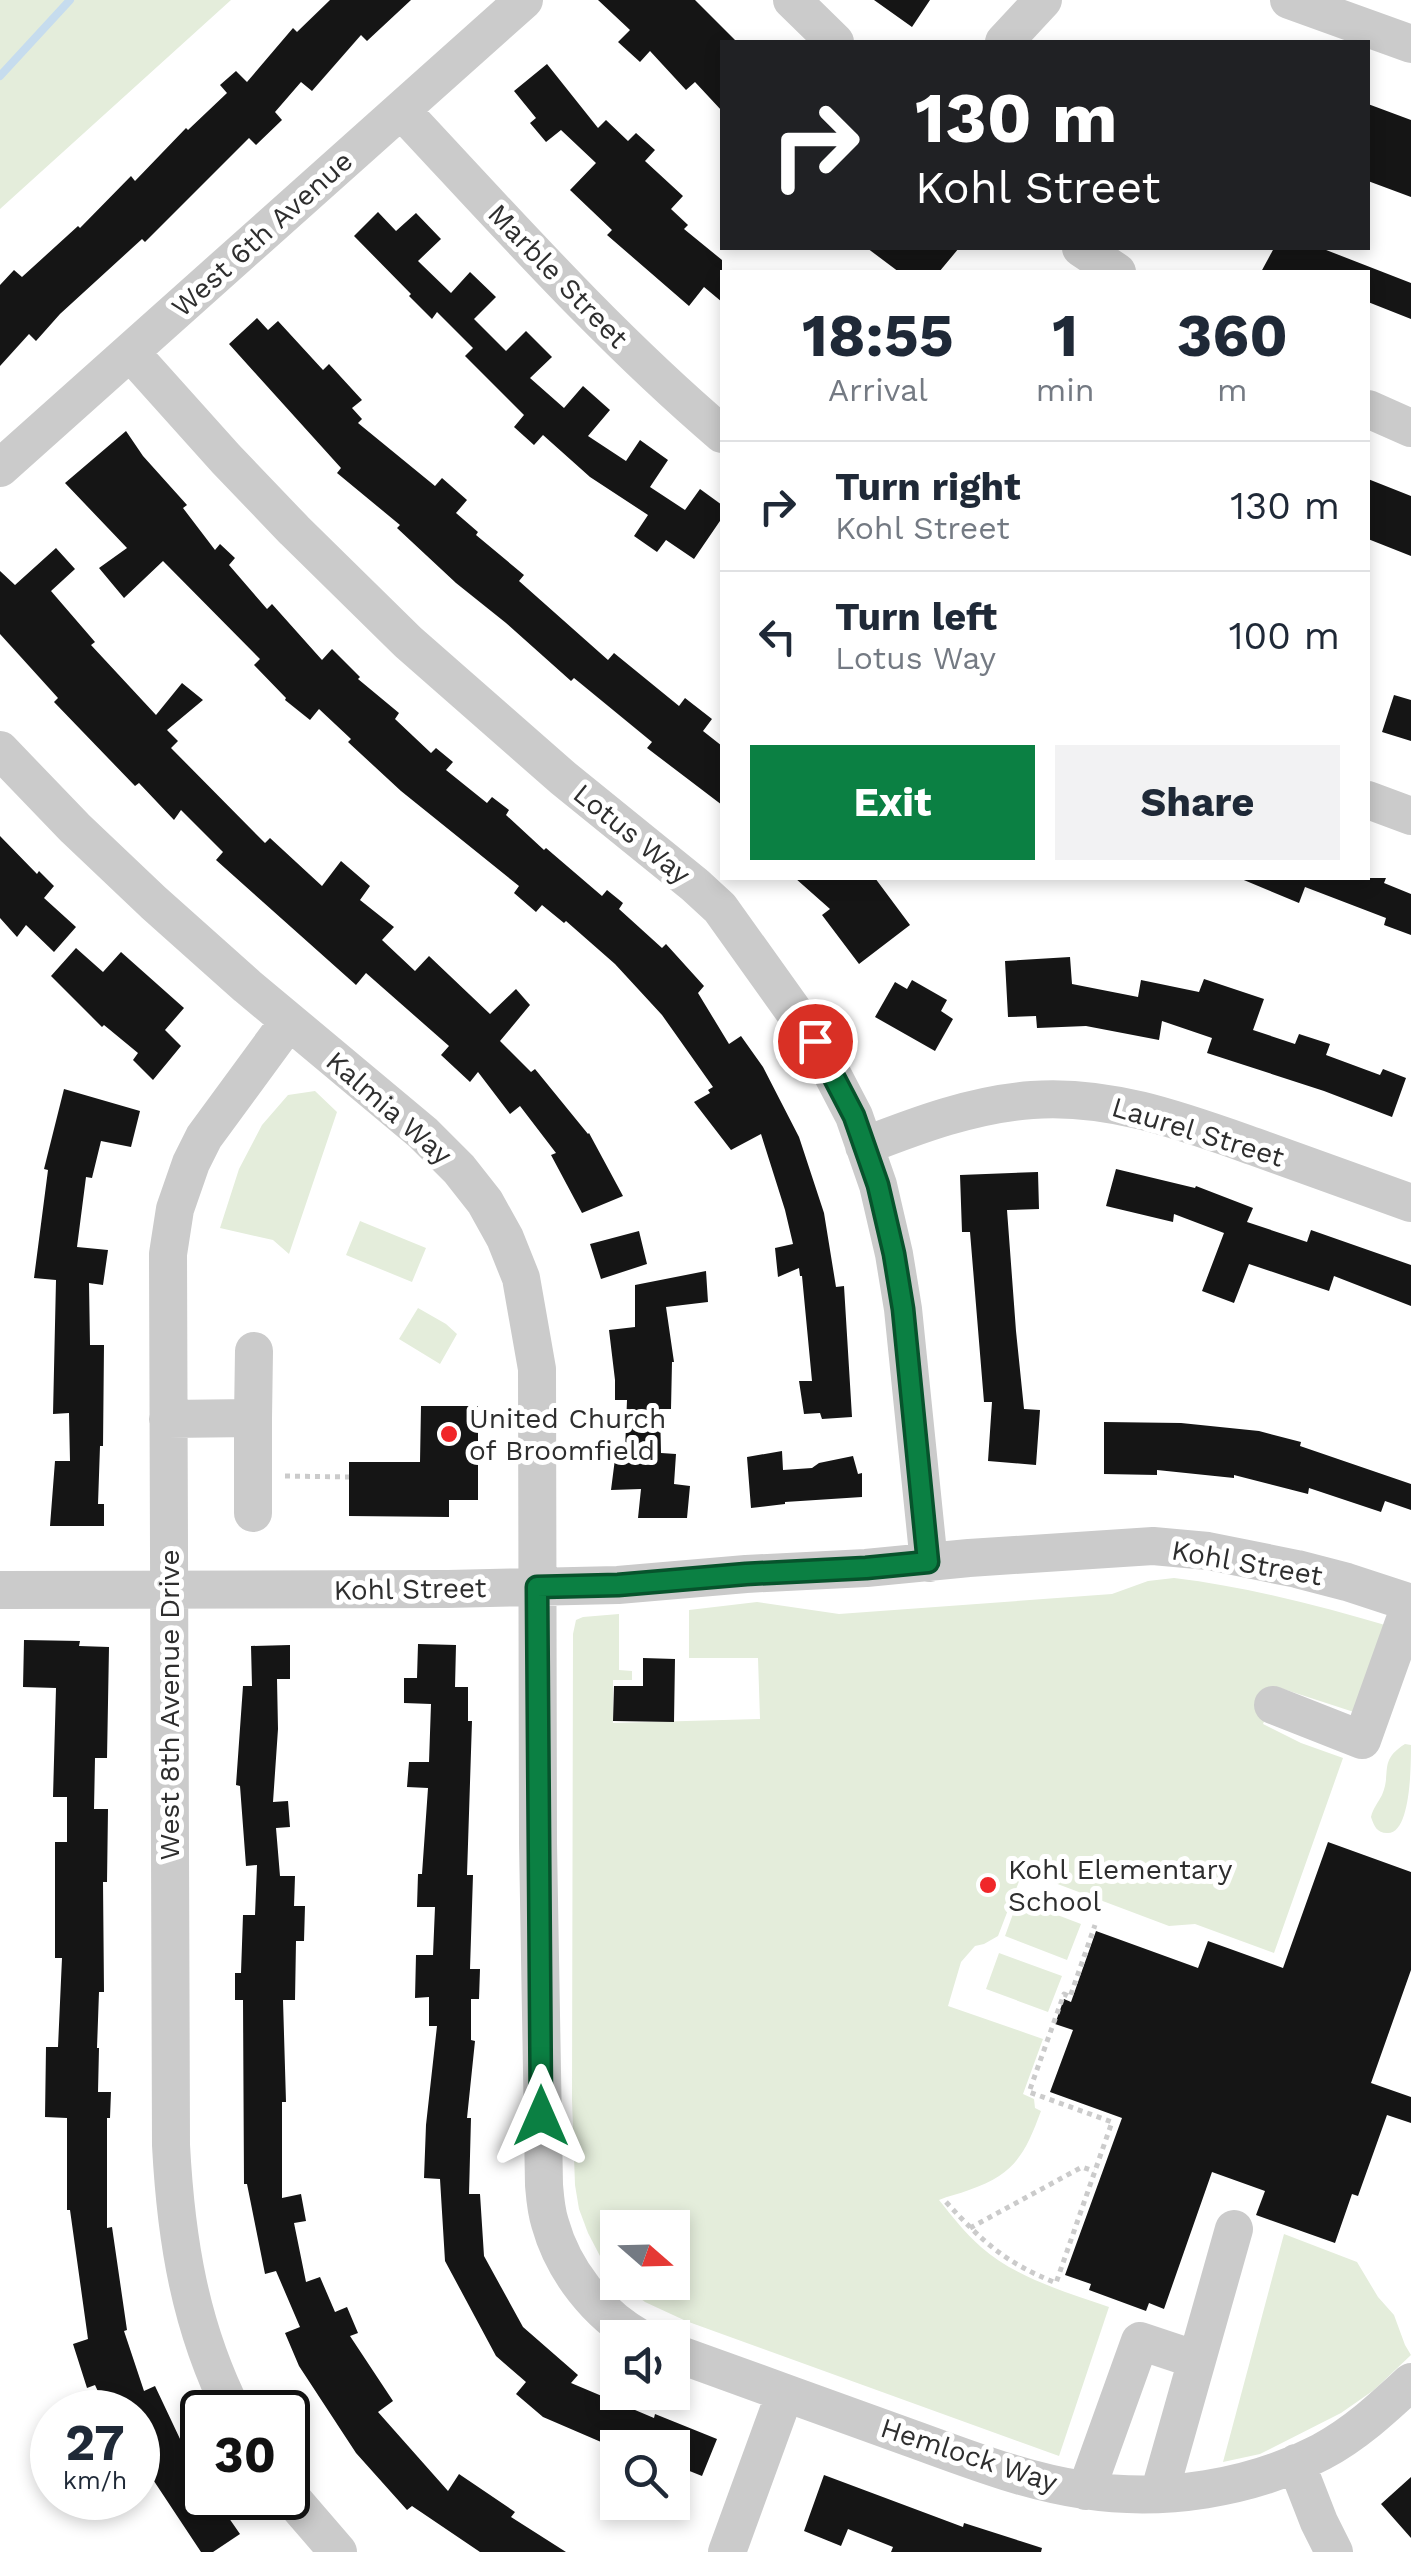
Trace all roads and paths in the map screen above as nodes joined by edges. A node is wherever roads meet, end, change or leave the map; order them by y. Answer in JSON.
{"nodes":[{"id":1,"x":524,"y":0,"type":"edge"},
{"id":2,"x":792,"y":0,"type":"edge"},
{"id":3,"x":1042,"y":0,"type":"edge"},
{"id":4,"x":1289,"y":0,"type":"edge"},
{"id":5,"x":833,"y":40,"type":"edge"},
{"id":6,"x":1006,"y":40,"type":"edge"},
{"id":7,"x":1411,"y":44,"type":"edge"},
{"id":8,"x":401,"y":110,"type":"junction"},
{"id":9,"x":1083,"y":250,"type":"edge"},
{"id":10,"x":1115,"y":270,"type":"edge"},
{"id":11,"x":130,"y":352,"type":"junction"},
{"id":12,"x":1370,"y":410,"type":"edge"},
{"id":13,"x":1411,"y":428,"type":"edge"},
{"id":14,"x":720,"y":432,"type":"edge"},
{"id":15,"x":0,"y":468,"type":"edge"},
{"id":16,"x":0,"y":750,"type":"edge"},
{"id":17,"x":1370,"y":801,"type":"edge"},
{"id":18,"x":1411,"y":816,"type":"edge"},
{"id":19,"x":289,"y":1020,"type":"junction"},
{"id":20,"x":864,"y":1146,"type":"junction"},
{"id":21,"x":1411,"y":1203,"type":"edge"},
{"id":22,"x":254,"y":1351,"type":"dead end"},
{"id":23,"x":253,"y":1418,"type":"junction"},
{"id":24,"x":168,"y":1419,"type":"junction"},
{"id":25,"x":285,"y":1476,"type":"dead end"},
{"id":26,"x":349,"y":1477,"type":"dead end"},
{"id":27,"x":253,"y":1513,"type":"dead end"},
{"id":28,"x":928,"y":1562,"type":"junction"},
{"id":29,"x":537,"y":1587,"type":"junction"},
{"id":30,"x":0,"y":1590,"type":"edge"},
{"id":31,"x":168,"y":1590,"type":"junction"},
{"id":32,"x":1411,"y":1603,"type":"edge"},
{"id":33,"x":1273,"y":1705,"type":"dead end"},
{"id":34,"x":1095,"y":1924,"type":"dead end"},
{"id":35,"x":1094,"y":2170,"type":"junction"},
{"id":36,"x":946,"y":2202,"type":"dead end"},
{"id":37,"x":970,"y":2228,"type":"junction"},
{"id":38,"x":1234,"y":2229,"type":"dead end"},
{"id":39,"x":616,"y":2320,"type":"edge"},
{"id":40,"x":690,"y":2359,"type":"edge"},
{"id":41,"x":1197,"y":2360,"type":"junction"},
{"id":42,"x":1411,"y":2382,"type":"edge"},
{"id":43,"x":222,"y":2390,"type":"edge"},
{"id":44,"x":785,"y":2393,"type":"junction"},
{"id":45,"x":1296,"y":2462,"type":"junction"},
{"id":46,"x":1086,"y":2491,"type":"junction"},
{"id":47,"x":1159,"y":2494,"type":"junction"},
{"id":48,"x":310,"y":2520,"type":"edge"},
{"id":49,"x":338,"y":2552,"type":"edge"},
{"id":50,"x":727,"y":2552,"type":"edge"},
{"id":51,"x":1334,"y":2552,"type":"edge"}],
"edges":[{"from":1,"to":8,"type":"street","name":"West 6th Avenue"},
{"from":2,"to":5,"type":"street"},
{"from":3,"to":6,"type":"street"},
{"from":4,"to":7,"type":"street"},
{"from":8,"to":11,"type":"street","name":"West 6th Avenue"},
{"from":8,"to":14,"type":"street","name":"Marble Street"},
{"from":9,"to":10,"type":"street"},
{"from":11,"to":15,"type":"street","name":"West 6th Avenue"},
{"from":11,"to":20,"type":"street","name":"Lotus Way"},
{"from":12,"to":13,"type":"street"},
{"from":16,"to":19,"type":"street","name":"Kalmia Way"},
{"from":17,"to":18,"type":"street"},
{"from":19,"to":24,"type":"street","name":"West 8th Avenue Drive"},
{"from":19,"to":29,"type":"street","name":"Kalmia Way"},
{"from":20,"to":21,"type":"street","name":"Laurel Street"},
{"from":20,"to":28,"type":"street","name":"Lotus Way"},
{"from":22,"to":23,"type":"street"},
{"from":23,"to":24,"type":"street"},
{"from":23,"to":27,"type":"street"},
{"from":24,"to":31,"type":"street","name":"West 8th Avenue Drive"},
{"from":25,"to":26,"type":"path"},
{"from":28,"to":29,"type":"street","name":"Kohl Street"},
{"from":28,"to":32,"type":"street","name":"Kohl Street"},
{"from":29,"to":31,"type":"street","name":"Kohl Street"},
{"from":29,"to":39,"type":"street"},
{"from":30,"to":31,"type":"street","name":"Kohl Street"},
{"from":31,"to":43,"type":"street","name":"West 8th Avenue Drive"},
{"from":32,"to":33,"type":"street"},
{"from":34,"to":35,"type":"path"},
{"from":35,"to":37,"type":"path"},
{"from":35,"to":37,"type":"path"},
{"from":36,"to":37,"type":"path"},
{"from":38,"to":41,"type":"street"},
{"from":40,"to":44,"type":"street","name":"Hemlock Way"},
{"from":41,"to":46,"type":"street"},
{"from":41,"to":47,"type":"street"},
{"from":42,"to":45,"type":"street","name":"Hemlock Way"},
{"from":44,"to":46,"type":"street","name":"Hemlock Way"},
{"from":44,"to":50,"type":"street"},
{"from":45,"to":47,"type":"street","name":"Hemlock Way"},
{"from":45,"to":51,"type":"street"},
{"from":46,"to":47,"type":"street","name":"Hemlock Way"},
{"from":48,"to":49,"type":"street"}]}
